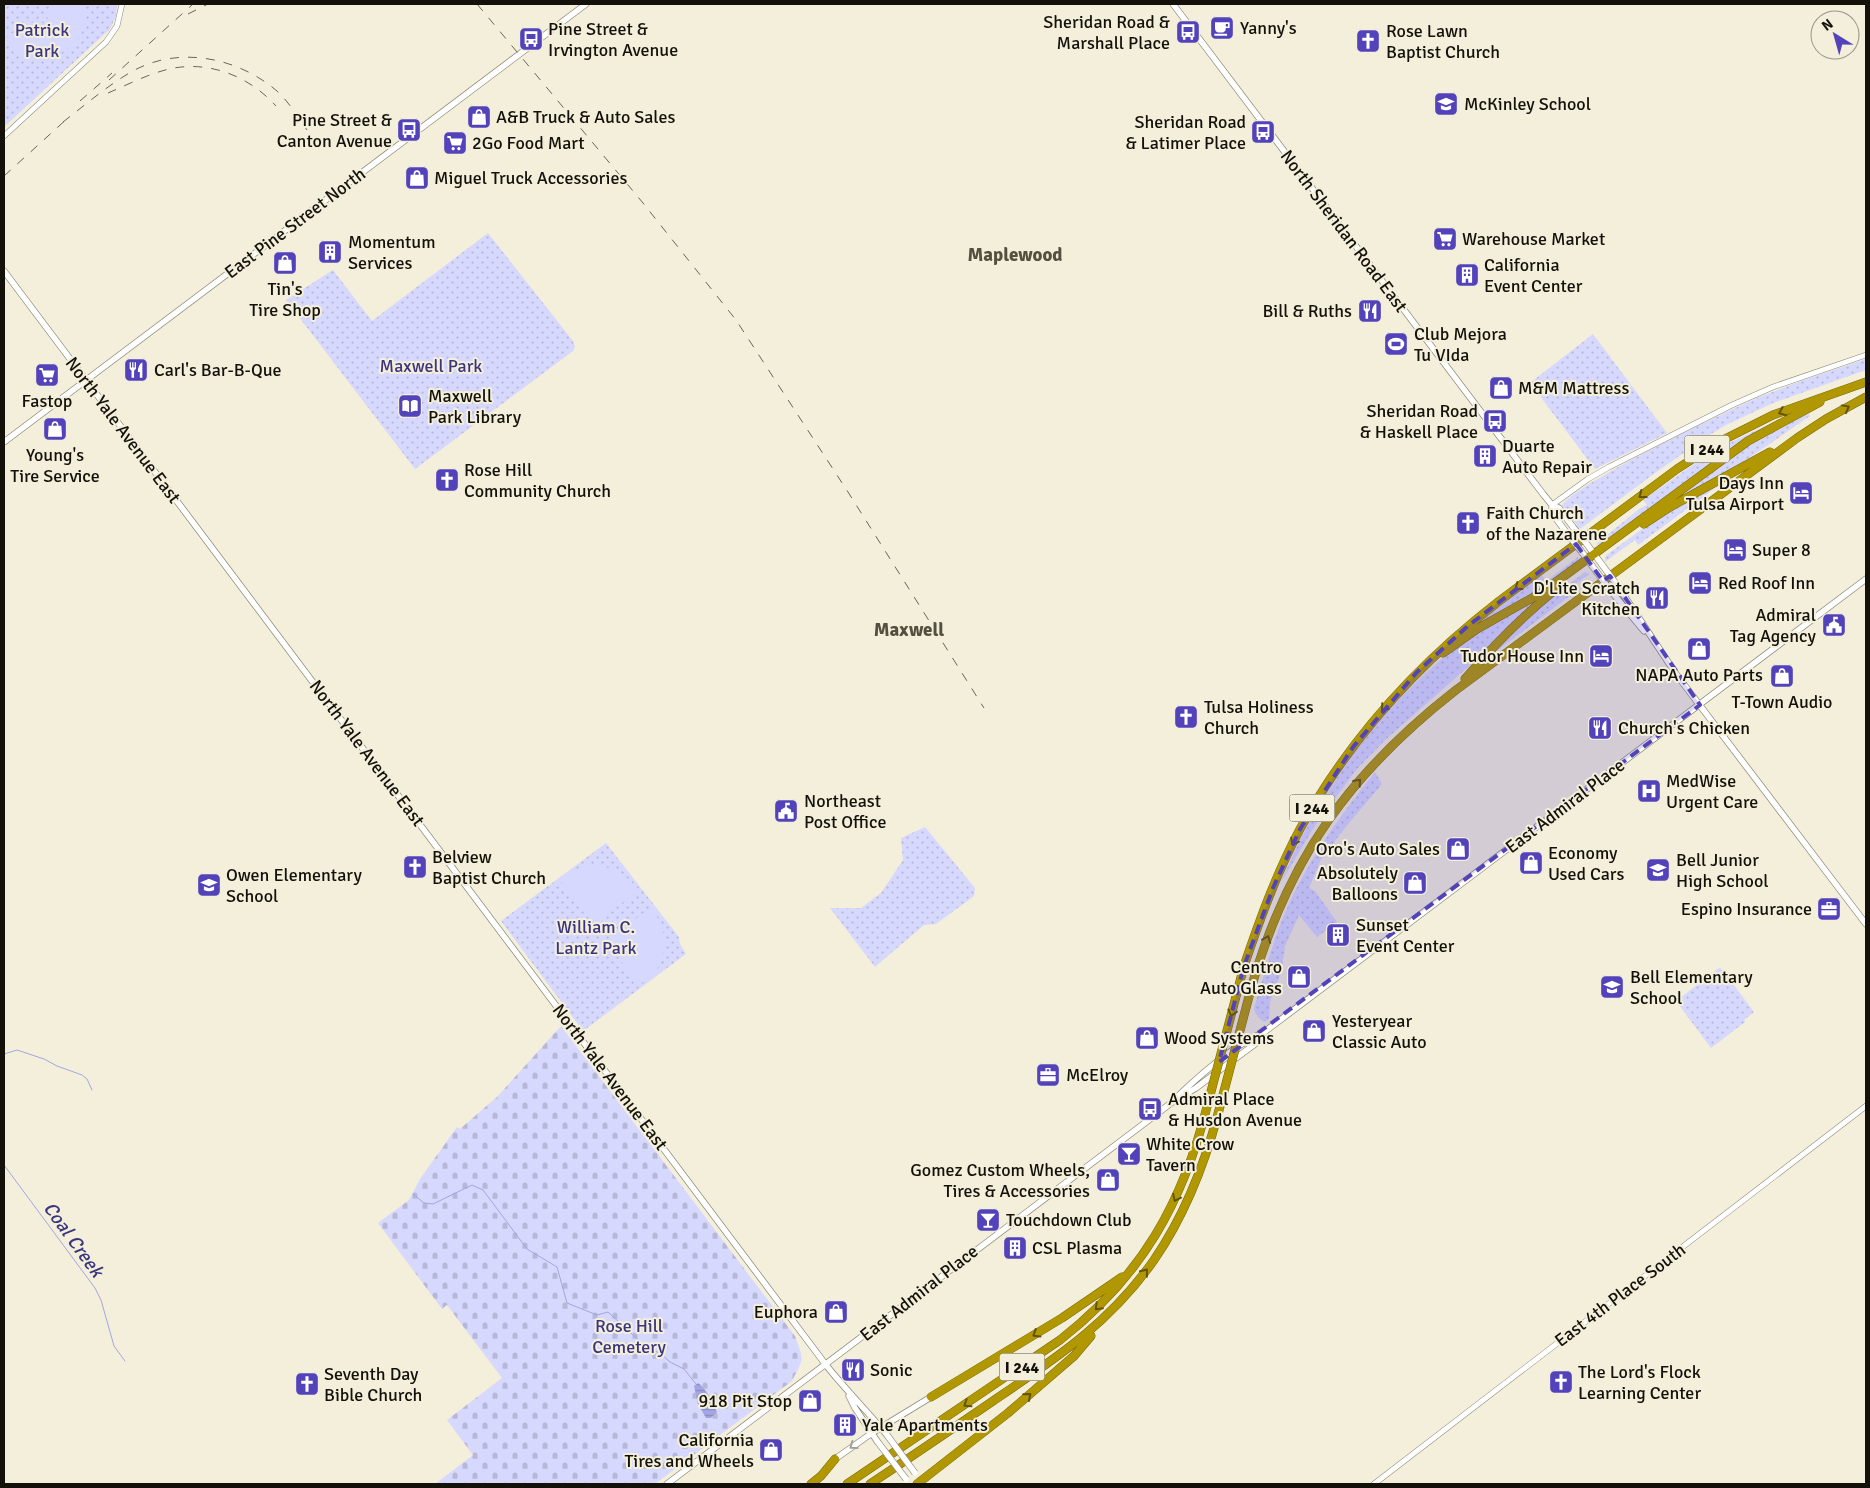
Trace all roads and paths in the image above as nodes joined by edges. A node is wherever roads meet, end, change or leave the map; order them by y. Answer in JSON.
{"nodes":[{"id":1,"x":122,"y":4,"type":"edge"},
{"id":2,"x":586,"y":4,"type":"edge"},
{"id":3,"x":1172,"y":4,"type":"edge"},
{"id":4,"x":4,"y":136,"type":"edge"},
{"id":5,"x":4,"y":271,"type":"edge"},
{"id":6,"x":1866,"y":354,"type":"edge"},
{"id":7,"x":86,"y":380,"type":"junction"},
{"id":8,"x":1866,"y":382,"type":"edge"},
{"id":9,"x":1844,"y":390,"type":"junction"},
{"id":10,"x":1866,"y":398,"type":"edge"},
{"id":11,"x":1797,"y":438,"type":"junction"},
{"id":12,"x":4,"y":442,"type":"edge"},
{"id":13,"x":1552,"y":505,"type":"junction"},
{"id":14,"x":1596,"y":556,"type":"junction"},
{"id":15,"x":1589,"y":561,"type":"junction"},
{"id":16,"x":1866,"y":579,"type":"edge"},
{"id":17,"x":1651,"y":638,"type":"junction"},
{"id":18,"x":1417,"y":672,"type":"junction"},
{"id":19,"x":1456,"y":690,"type":"junction"},
{"id":20,"x":1700,"y":705,"type":"junction"},
{"id":21,"x":1866,"y":924,"type":"edge"},
{"id":22,"x":1866,"y":1106,"type":"edge"},
{"id":23,"x":1130,"y":1271,"type":"junction"},
{"id":24,"x":1113,"y":1309,"type":"junction"},
{"id":25,"x":826,"y":1365,"type":"junction"},
{"id":26,"x":848,"y":1393,"type":"junction"},
{"id":27,"x":930,"y":1397,"type":"joint"},
{"id":28,"x":880,"y":1428,"type":"junction"},
{"id":29,"x":872,"y":1432,"type":"junction"},
{"id":30,"x":835,"y":1459,"type":"joint"},
{"id":31,"x":921,"y":1483,"type":"edge"},
{"id":32,"x":667,"y":1484,"type":"edge"},
{"id":33,"x":811,"y":1484,"type":"edge"},
{"id":34,"x":847,"y":1484,"type":"edge"},
{"id":35,"x":870,"y":1484,"type":"edge"},
{"id":36,"x":910,"y":1484,"type":"edge"},
{"id":37,"x":1374,"y":1484,"type":"edge"}],
"edges":[{"from":1,"to":4,"type":"street"},
{"from":2,"to":7,"type":"main road","name":"East Pine Street North"},
{"from":3,"to":13,"type":"main road","name":"North Sheridan Road East"},
{"from":5,"to":7,"type":"main road","name":"North Yale Avenue East"},
{"from":6,"to":13,"type":"street"},
{"from":7,"to":12,"type":"main road","name":"East Pine Street North"},
{"from":7,"to":25,"type":"main road","name":"North Yale Avenue East"},
{"from":8,"to":9,"type":"highway","number":"I 244"},
{"from":9,"to":14,"type":"highway"},
{"from":9,"to":18,"type":"highway","number":"I 244","one_way":true},
{"from":11,"to":10,"type":"highway","number":"I 244","one_way":true},
{"from":11,"to":14,"type":"highway"},
{"from":11,"to":19,"type":"highway","number":"I 244"},
{"from":13,"to":14,"type":"main road","name":"North Sheridan Road East","bridge":true},
{"from":13,"to":15,"type":"main road","name":"North Sheridan Road East","bridge":true},
{"from":14,"to":15,"type":"highway"},
{"from":14,"to":17,"type":"main road","name":"North Sheridan Road East","bridge":true},
{"from":15,"to":17,"type":"main road","name":"North Sheridan Road East","bridge":true},
{"from":15,"to":18,"type":"highway"},
{"from":15,"to":19,"type":"highway"},
{"from":16,"to":20,"type":"main road","name":"East Admiral Place"},
{"from":17,"to":20,"type":"main road","name":"North Sheridan Road East"},
{"from":18,"to":23,"type":"highway","number":"I 244","one_way":true,"bridge":true},
{"from":24,"to":19,"type":"highway","number":"I 244","one_way":true,"bridge":true},
{"from":20,"to":21,"type":"main road","name":"North Sheridan Road East"},
{"from":20,"to":25,"type":"main road","name":"East Admiral Place"},
{"from":22,"to":37,"type":"street","name":"East 4th Place South"},
{"from":23,"to":27,"type":"highway","one_way":true},
{"from":23,"to":34,"type":"highway","number":"I 244","one_way":true},
{"from":31,"to":24,"type":"highway","one_way":true},
{"from":24,"to":35,"type":"highway","number":"I 244"},
{"from":25,"to":26,"type":"main road","name":"North Yale Avenue East"},
{"from":25,"to":32,"type":"main road","name":"East Admiral Place"},
{"from":26,"to":28,"type":"main road"},
{"from":26,"to":29,"type":"main road"},
{"from":27,"to":28,"type":"main road"},
{"from":28,"to":29,"type":"main road"},
{"from":28,"to":31,"type":"main road","bridge":true},
{"from":29,"to":30,"type":"main road","one_way":true},
{"from":29,"to":36,"type":"main road","bridge":true},
{"from":30,"to":33,"type":"highway"}]}
